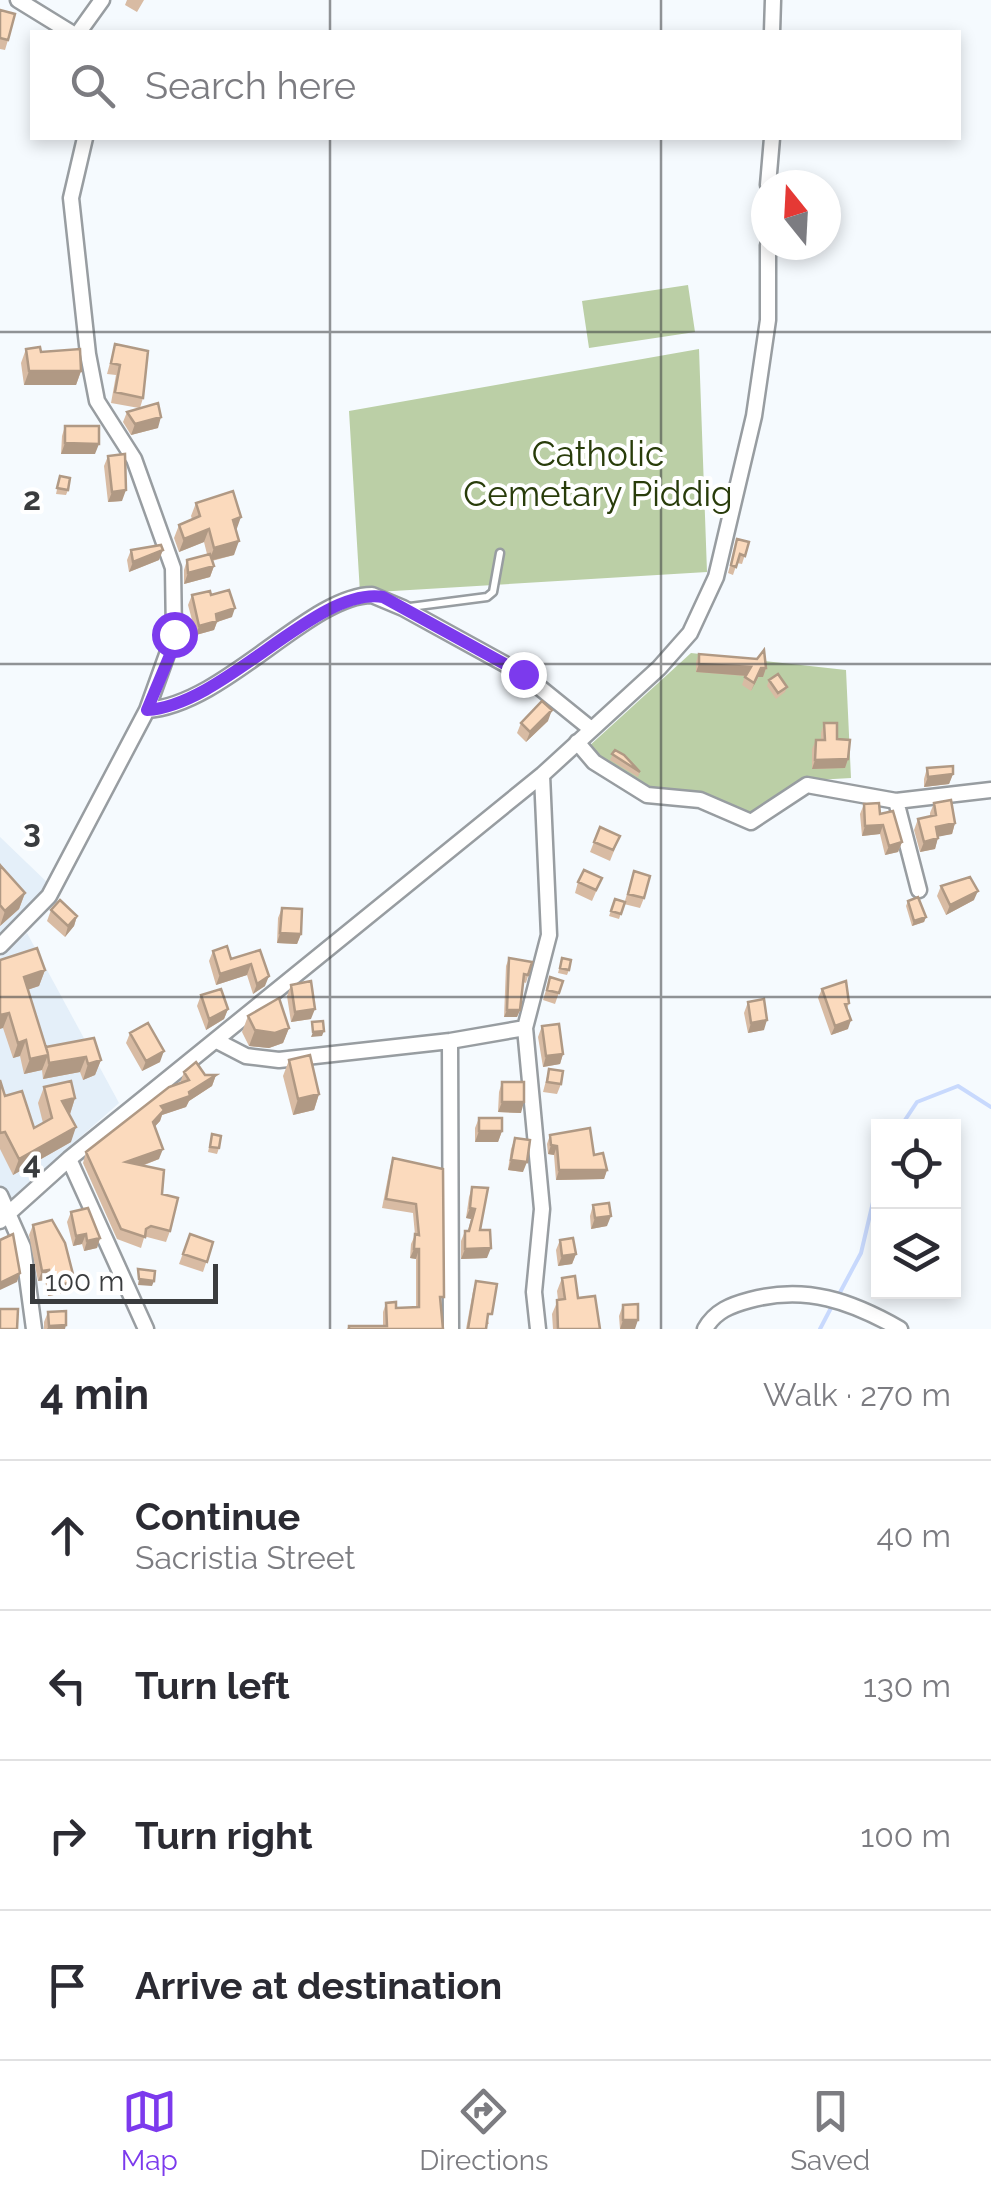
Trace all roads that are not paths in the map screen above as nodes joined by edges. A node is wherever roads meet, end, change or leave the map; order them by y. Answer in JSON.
{"nodes":[{"id":1,"x":18,"y":0,"type":"edge"},
{"id":2,"x":102,"y":0,"type":"edge"},
{"id":3,"x":773,"y":0,"type":"edge"},
{"id":4,"x":67,"y":30,"type":"edge"},
{"id":5,"x":80,"y":30,"type":"edge"},
{"id":6,"x":772,"y":30,"type":"edge"},
{"id":7,"x":84,"y":140,"type":"edge"},
{"id":8,"x":772,"y":140,"type":"edge"},
{"id":9,"x":769,"y":170,"type":"edge"},
{"id":10,"x":768,"y":260,"type":"edge"},
{"id":11,"x":500,"y":552,"type":"dead end"},
{"id":12,"x":403,"y":608,"type":"junction"},
{"id":13,"x":147,"y":710,"type":"junction"},
{"id":14,"x":591,"y":730,"type":"junction"},
{"id":15,"x":578,"y":742,"type":"junction"},
{"id":16,"x":542,"y":775,"type":"junction"},
{"id":17,"x":991,"y":790,"type":"edge"},
{"id":18,"x":896,"y":801,"type":"junction"},
{"id":19,"x":920,"y":890,"type":"dead end"},
{"id":20,"x":0,"y":946,"type":"edge"},
{"id":21,"x":525,"y":1028,"type":"junction"},
{"id":22,"x":217,"y":1041,"type":"junction"},
{"id":23,"x":450,"y":1041,"type":"junction"},
{"id":24,"x":68,"y":1159,"type":"junction"},
{"id":25,"x":0,"y":1195,"type":"edge"},
{"id":26,"x":3,"y":1218,"type":"edge"},
{"id":27,"x":34,"y":1329,"type":"edge"},
{"id":28,"x":146,"y":1329,"type":"edge"},
{"id":29,"x":451,"y":1329,"type":"edge"},
{"id":30,"x":538,"y":1329,"type":"edge"},
{"id":31,"x":705,"y":1329,"type":"edge"},
{"id":32,"x":900,"y":1329,"type":"edge"}],
"edges":[{"from":1,"to":4,"type":"street"},
{"from":2,"to":5,"type":"street"},
{"from":3,"to":6,"type":"street"},
{"from":7,"to":13,"type":"street"},
{"from":8,"to":9,"type":"street"},
{"from":10,"to":14,"type":"street"},
{"from":11,"to":12,"type":"lane"},
{"from":12,"to":13,"type":"street"},
{"from":12,"to":14,"type":"street"},
{"from":13,"to":20,"type":"street"},
{"from":14,"to":15,"type":"street"},
{"from":15,"to":16,"type":"street"},
{"from":15,"to":18,"type":"street"},
{"from":16,"to":21,"type":"street"},
{"from":16,"to":22,"type":"street"},
{"from":17,"to":18,"type":"street"},
{"from":18,"to":19,"type":"street"},
{"from":21,"to":23,"type":"street"},
{"from":21,"to":30,"type":"street"},
{"from":22,"to":23,"type":"street"},
{"from":22,"to":24,"type":"street"},
{"from":23,"to":29,"type":"street"},
{"from":24,"to":26,"type":"street"},
{"from":24,"to":28,"type":"street"},
{"from":25,"to":26,"type":"street"},
{"from":26,"to":27,"type":"street"},
{"from":31,"to":32,"type":"street"}]}
